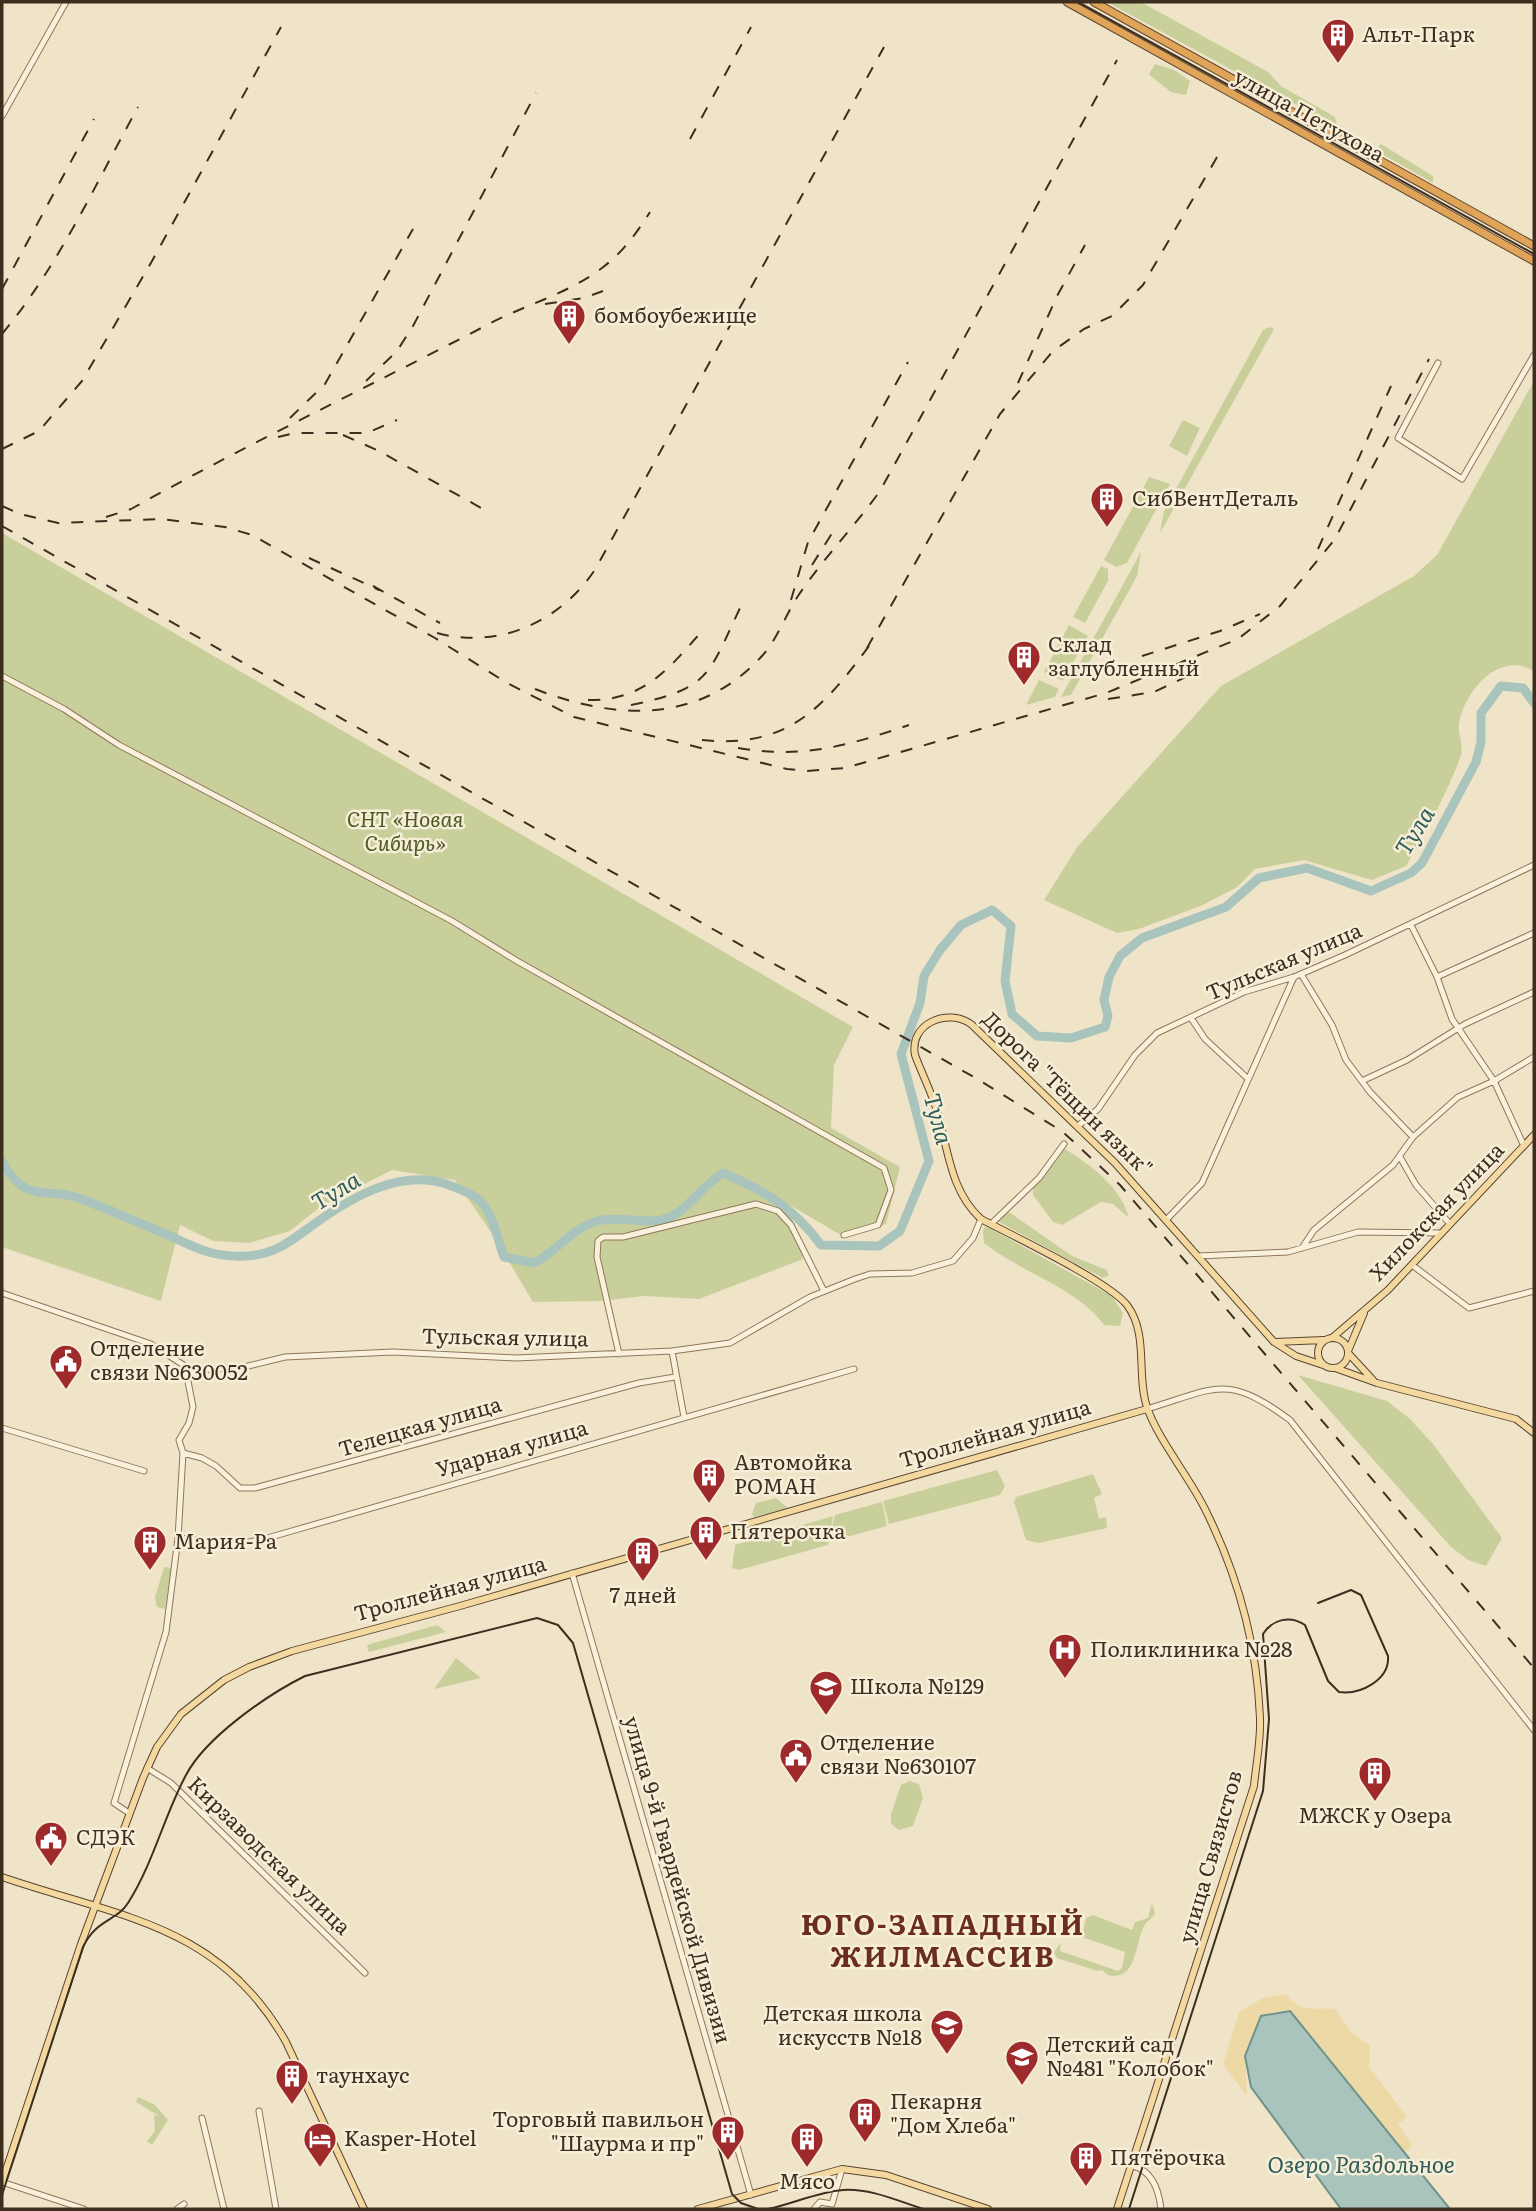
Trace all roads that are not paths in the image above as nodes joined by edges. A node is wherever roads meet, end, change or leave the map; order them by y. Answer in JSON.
{"nodes":[{"id":1,"x":66,"y":2,"type":"edge"},
{"id":2,"x":1067,"y":2,"type":"edge"},
{"id":3,"x":1093,"y":2,"type":"edge"},
{"id":4,"x":1086,"y":12,"type":"junction"},
{"id":5,"x":1128,"y":21,"type":"junction"},
{"id":6,"x":1122,"y":32,"type":"junction"},
{"id":7,"x":2,"y":116,"type":"edge"},
{"id":8,"x":1534,"y":246,"type":"edge"},
{"id":9,"x":1534,"y":261,"type":"edge"},
{"id":10,"x":1534,"y":355,"type":"edge"},
{"id":11,"x":1438,"y":363,"type":"dead end"},
{"id":12,"x":2,"y":676,"type":"edge"},
{"id":13,"x":1534,"y":865,"type":"edge"},
{"id":14,"x":1411,"y":925,"type":"junction"},
{"id":15,"x":1534,"y":933,"type":"edge"},
{"id":16,"x":1301,"y":974,"type":"junction"},
{"id":17,"x":1294,"y":977,"type":"junction"},
{"id":18,"x":1437,"y":977,"type":"junction"},
{"id":19,"x":1534,"y":992,"type":"edge"},
{"id":20,"x":1191,"y":1018,"type":"junction"},
{"id":21,"x":1458,"y":1029,"type":"junction"},
{"id":22,"x":1534,"y":1057,"type":"edge"},
{"id":23,"x":1246,"y":1077,"type":"junction"},
{"id":24,"x":1362,"y":1081,"type":"junction"},
{"id":25,"x":1494,"y":1081,"type":"junction"},
{"id":26,"x":1078,"y":1126,"type":"junction"},
{"id":27,"x":1534,"y":1135,"type":"edge"},
{"id":28,"x":1413,"y":1137,"type":"junction"},
{"id":29,"x":1064,"y":1144,"type":"dead end"},
{"id":30,"x":1524,"y":1146,"type":"junction"},
{"id":31,"x":1400,"y":1157,"type":"junction"},
{"id":32,"x":981,"y":1219,"type":"junction"},
{"id":33,"x":1167,"y":1220,"type":"junction"},
{"id":34,"x":991,"y":1224,"type":"junction"},
{"id":35,"x":1450,"y":1224,"type":"junction"},
{"id":36,"x":1441,"y":1233,"type":"junction"},
{"id":37,"x":844,"y":1235,"type":"dead end"},
{"id":38,"x":1302,"y":1248,"type":"junction"},
{"id":39,"x":1198,"y":1256,"type":"junction"},
{"id":40,"x":1412,"y":1265,"type":"junction"},
{"id":41,"x":824,"y":1291,"type":"junction"},
{"id":42,"x":1534,"y":1291,"type":"edge"},
{"id":43,"x":2,"y":1293,"type":"edge"},
{"id":44,"x":1364,"y":1311,"type":"junction"},
{"id":45,"x":1329,"y":1339,"type":"junction"},
{"id":46,"x":1273,"y":1342,"type":"junction"},
{"id":47,"x":672,"y":1351,"type":"junction"},
{"id":48,"x":1349,"y":1352,"type":"junction"},
{"id":49,"x":619,"y":1354,"type":"junction"},
{"id":50,"x":1323,"y":1365,"type":"junction"},
{"id":51,"x":186,"y":1366,"type":"junction"},
{"id":52,"x":1335,"y":1368,"type":"junction"},
{"id":53,"x":854,"y":1369,"type":"dead end"},
{"id":54,"x":675,"y":1377,"type":"junction"},
{"id":55,"x":1377,"y":1383,"type":"junction"},
{"id":56,"x":1147,"y":1409,"type":"junction"},
{"id":57,"x":684,"y":1416,"type":"junction"},
{"id":58,"x":2,"y":1428,"type":"edge"},
{"id":59,"x":1534,"y":1433,"type":"edge"},
{"id":60,"x":183,"y":1453,"type":"junction"},
{"id":61,"x":145,"y":1471,"type":"dead end"},
{"id":62,"x":178,"y":1538,"type":"junction"},
{"id":63,"x":572,"y":1573,"type":"junction"},
{"id":64,"x":1534,"y":1730,"type":"edge"},
{"id":65,"x":147,"y":1768,"type":"junction"},
{"id":66,"x":129,"y":1813,"type":"junction"},
{"id":67,"x":2,"y":1877,"type":"edge"},
{"id":68,"x":95,"y":1907,"type":"junction"},
{"id":69,"x":365,"y":1973,"type":"dead end"},
{"id":70,"x":259,"y":2111,"type":"dead end"},
{"id":71,"x":201,"y":2118,"type":"dead end"},
{"id":72,"x":1133,"y":2166,"type":"junction"},
{"id":73,"x":842,"y":2169,"type":"junction"},
{"id":74,"x":2,"y":2182,"type":"edge"},
{"id":75,"x":751,"y":2195,"type":"junction"},
{"id":76,"x":184,"y":2204,"type":"dead end"},
{"id":77,"x":708,"y":2208,"type":"edge"},
{"id":78,"x":84,"y":2209,"type":"edge"},
{"id":79,"x":177,"y":2209,"type":"edge"},
{"id":80,"x":224,"y":2209,"type":"edge"},
{"id":81,"x":276,"y":2209,"type":"edge"},
{"id":82,"x":364,"y":2209,"type":"edge"},
{"id":83,"x":698,"y":2209,"type":"edge"},
{"id":84,"x":814,"y":2209,"type":"edge"},
{"id":85,"x":988,"y":2209,"type":"edge"},
{"id":86,"x":1118,"y":2209,"type":"edge"},
{"id":87,"x":1161,"y":2209,"type":"edge"}],
"edges":[{"from":1,"to":7,"type":"street"},
{"from":2,"to":4,"type":"highway","name":"улица Петухова"},
{"from":3,"to":4,"type":"highway"},
{"from":3,"to":5,"type":"highway","name":"улица Петухова"},
{"from":4,"to":6,"type":"highway","name":"улица Петухова"},
{"from":5,"to":6,"type":"highway"},
{"from":5,"to":8,"type":"highway","name":"улица Петухова"},
{"from":6,"to":9,"type":"highway","name":"улица Петухова"},
{"from":10,"to":11,"type":"street"},
{"from":12,"to":37,"type":"street"},
{"from":13,"to":14,"type":"street","name":"Тульская улица"},
{"from":14,"to":16,"type":"street","name":"Тульская улица"},
{"from":14,"to":18,"type":"street"},
{"from":15,"to":18,"type":"street"},
{"from":16,"to":17,"type":"street","name":"Тульская улица"},
{"from":16,"to":24,"type":"street"},
{"from":17,"to":20,"type":"street","name":"Тульская улица"},
{"from":17,"to":23,"type":"street"},
{"from":18,"to":21,"type":"street"},
{"from":19,"to":21,"type":"street"},
{"from":20,"to":23,"type":"street"},
{"from":20,"to":26,"type":"street","name":"Тульская улица"},
{"from":21,"to":24,"type":"street"},
{"from":21,"to":25,"type":"street"},
{"from":22,"to":25,"type":"street"},
{"from":23,"to":33,"type":"street"},
{"from":24,"to":28,"type":"street"},
{"from":25,"to":28,"type":"street"},
{"from":25,"to":30,"type":"street"},
{"from":26,"to":32,"type":"main road","name":"Дорога \"Тёщин язык\""},
{"from":26,"to":33,"type":"main road","name":"Дорога \"Тёщин язык\""},
{"from":27,"to":30,"type":"main road","name":"Хилокская улица"},
{"from":28,"to":31,"type":"street"},
{"from":29,"to":34,"type":"street"},
{"from":30,"to":35,"type":"main road","name":"Хилокская улица"},
{"from":31,"to":35,"type":"street"},
{"from":31,"to":38,"type":"street"},
{"from":32,"to":34,"type":"main road","name":"Дорога \"Тёщин язык\""},
{"from":32,"to":41,"type":"street","name":"Тульская улица"},
{"from":33,"to":39,"type":"main road","name":"Дорога \"Тёщин язык\""},
{"from":34,"to":56,"type":"main road","name":"Дорога \"Тёщин язык\""},
{"from":35,"to":36,"type":"main road","name":"Хилокская улица"},
{"from":36,"to":38,"type":"street"},
{"from":36,"to":40,"type":"main road","name":"Хилокская улица"},
{"from":38,"to":39,"type":"street"},
{"from":39,"to":46,"type":"main road","name":"Дорога \"Тёщин язык\""},
{"from":40,"to":42,"type":"street"},
{"from":40,"to":44,"type":"main road","name":"Хилокская улица"},
{"from":41,"to":47,"type":"street","name":"Тульская улица"},
{"from":41,"to":49,"type":"street"},
{"from":43,"to":51,"type":"street","name":"Тульская улица"},
{"from":44,"to":45,"type":"main road","name":"Хилокская улица"},
{"from":44,"to":48,"type":"main road"},
{"from":45,"to":46,"type":"main road"},
{"from":45,"to":48,"type":"main road"},
{"from":45,"to":50,"type":"main road"},
{"from":46,"to":50,"type":"main road"},
{"from":47,"to":49,"type":"street","name":"Тульская улица"},
{"from":47,"to":54,"type":"street"},
{"from":48,"to":52,"type":"main road"},
{"from":48,"to":55,"type":"main road"},
{"from":49,"to":51,"type":"street","name":"Тульская улица"},
{"from":50,"to":52,"type":"main road"},
{"from":51,"to":60,"type":"street"},
{"from":52,"to":55,"type":"main road"},
{"from":53,"to":57,"type":"street","name":"Ударная улица"},
{"from":54,"to":57,"type":"street"},
{"from":54,"to":60,"type":"street","name":"Телецкая улица"},
{"from":55,"to":59,"type":"main road"},
{"from":56,"to":63,"type":"main road","name":"Троллейная улица"},
{"from":56,"to":64,"type":"street","name":"Троллейная улица"},
{"from":56,"to":72,"type":"main road","name":"улица Связистов"},
{"from":57,"to":62,"type":"street","name":"Ударная улица"},
{"from":58,"to":61,"type":"street"},
{"from":60,"to":62,"type":"street"},
{"from":62,"to":66,"type":"street"},
{"from":63,"to":65,"type":"main road","name":"Троллейная улица"},
{"from":63,"to":75,"type":"street","name":"улица 9-й Гвардейской Дивизии"},
{"from":65,"to":66,"type":"main road","name":"Троллейная улица"},
{"from":65,"to":69,"type":"street","name":"Кирзаводская улица"},
{"from":66,"to":68,"type":"main road","name":"Троллейная улица"},
{"from":67,"to":68,"type":"main road"},
{"from":68,"to":74,"type":"main road","name":"Троллейная улица"},
{"from":68,"to":82,"type":"main road"},
{"from":70,"to":81,"type":"street"},
{"from":71,"to":80,"type":"street"},
{"from":72,"to":86,"type":"main road","name":"улица Связистов"},
{"from":72,"to":87,"type":"street"},
{"from":73,"to":75,"type":"main road"},
{"from":73,"to":84,"type":"street"},
{"from":73,"to":85,"type":"main road"},
{"from":74,"to":78,"type":"street"},
{"from":75,"to":77,"type":"main road"},
{"from":76,"to":79,"type":"street"},
{"from":77,"to":83,"type":"main road"}]}
